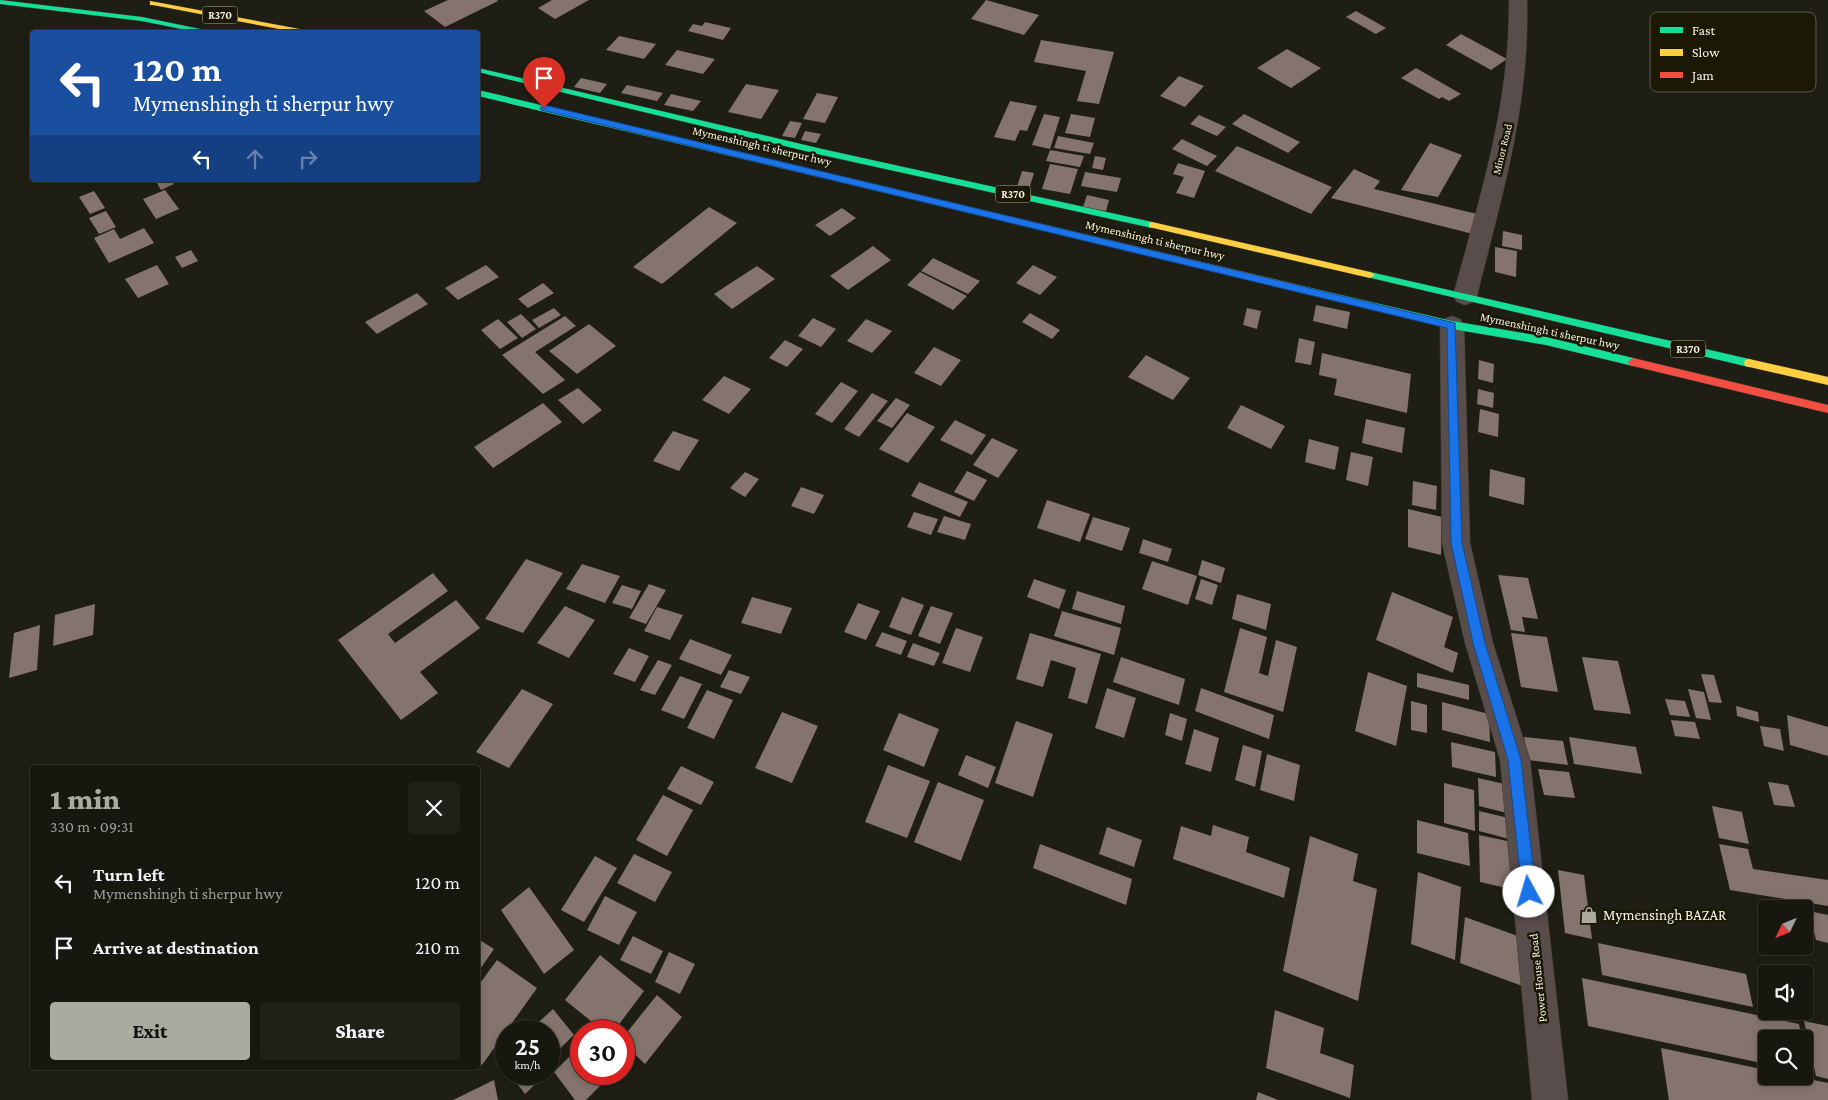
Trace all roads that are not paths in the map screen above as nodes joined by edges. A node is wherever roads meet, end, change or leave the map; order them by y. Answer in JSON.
{"nodes":[{"id":1,"x":1518,"y":0,"type":"edge"},
{"id":2,"x":0,"y":2,"type":"edge"},
{"id":3,"x":144,"y":2,"type":"dead end"},
{"id":4,"x":195,"y":30,"type":"edge"},
{"id":5,"x":294,"y":30,"type":"edge"},
{"id":6,"x":480,"y":70,"type":"edge"},
{"id":7,"x":480,"y":93,"type":"edge"},
{"id":8,"x":1465,"y":296,"type":"junction"},
{"id":9,"x":1452,"y":325,"type":"junction"},
{"id":10,"x":1828,"y":381,"type":"edge"},
{"id":11,"x":1828,"y":409,"type":"edge"},
{"id":12,"x":1550,"y":1100,"type":"edge"}],
"edges":[{"from":1,"to":8,"type":"street","name":"Minor Road"},
{"from":2,"to":4,"type":"main road","number":"R370"},
{"from":3,"to":5,"type":"main road","number":"R370"},
{"from":6,"to":8,"type":"main road","name":"Mymenshingh ti sherpur hwy","number":"R370"},
{"from":7,"to":9,"type":"main road","name":"Mymenshingh ti sherpur hwy","number":"R370"},
{"from":8,"to":10,"type":"main road","name":"Mymenshingh ti sherpur hwy","number":"R370"},
{"from":9,"to":11,"type":"main road","name":"Mymenshingh ti sherpur hwy","number":"R370"},
{"from":9,"to":12,"type":"street","name":"Power House Road"}]}
